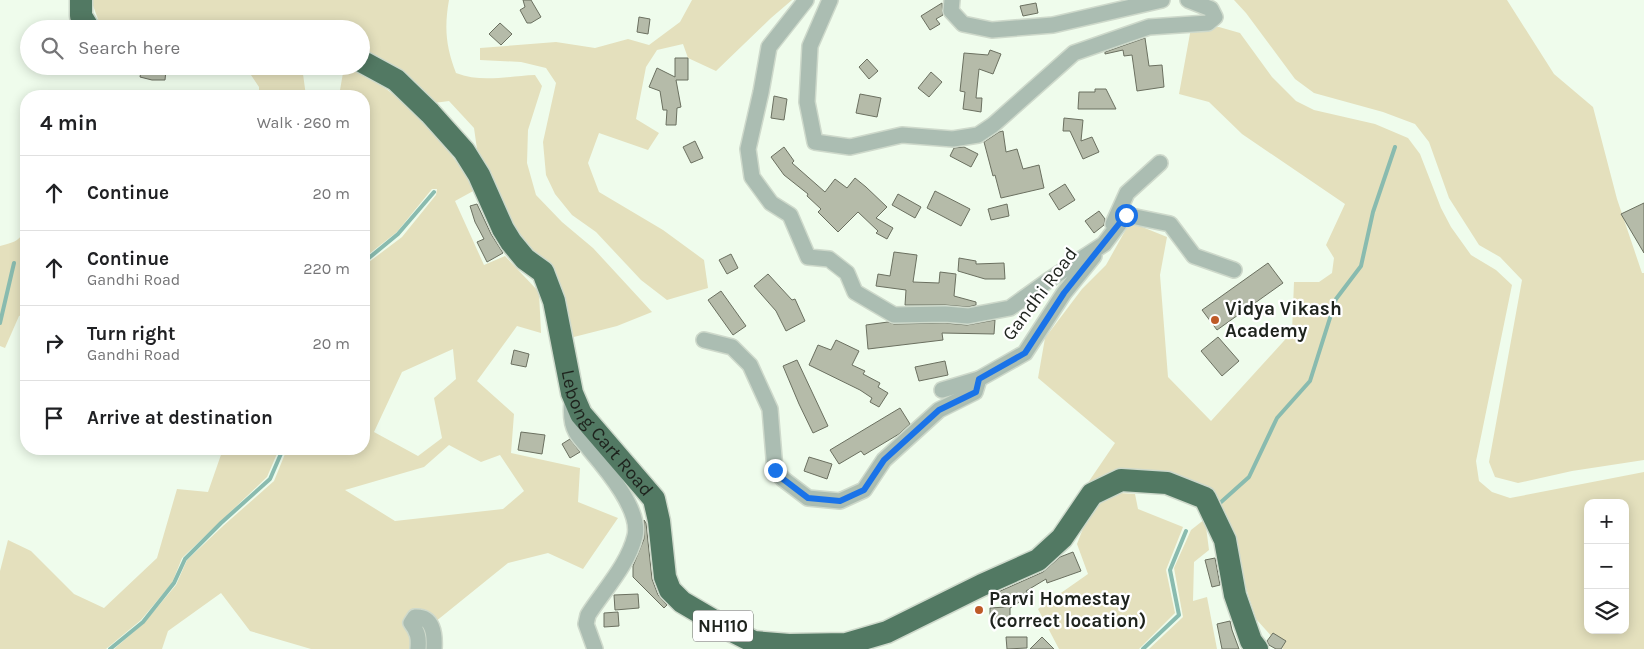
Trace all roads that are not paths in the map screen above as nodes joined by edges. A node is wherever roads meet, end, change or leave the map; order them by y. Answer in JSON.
{"nodes":[{"id":1,"x":81,"y":0,"type":"edge"},
{"id":2,"x":806,"y":0,"type":"edge"},
{"id":3,"x":830,"y":0,"type":"edge"},
{"id":4,"x":952,"y":0,"type":"edge"},
{"id":5,"x":1162,"y":0,"type":"edge"},
{"id":6,"x":1188,"y":0,"type":"edge"},
{"id":7,"x":83,"y":20,"type":"edge"},
{"id":8,"x":370,"y":66,"type":"edge"},
{"id":9,"x":1160,"y":163,"type":"dead end"},
{"id":10,"x":1104,"y":244,"type":"junction"},
{"id":11,"x":1234,"y":270,"type":"dead end"},
{"id":12,"x":704,"y":340,"type":"dead end"},
{"id":13,"x":979,"y":379,"type":"junction"},
{"id":14,"x":942,"y":390,"type":"dead end"},
{"id":15,"x":572,"y":393,"type":"junction"},
{"id":16,"x":418,"y":649,"type":"edge"},
{"id":17,"x":434,"y":649,"type":"edge"},
{"id":18,"x":595,"y":649,"type":"edge"},
{"id":19,"x":1257,"y":649,"type":"edge"}],
"edges":[{"from":1,"to":7,"type":"highway"},
{"from":2,"to":10,"type":"street"},
{"from":3,"to":6,"type":"street"},
{"from":4,"to":5,"type":"street"},
{"from":8,"to":15,"type":"highway","name":"Lebong Cart Road","number":"NH110"},
{"from":9,"to":10,"type":"street","name":"Gandhi Road"},
{"from":10,"to":11,"type":"street"},
{"from":10,"to":13,"type":"street","name":"Gandhi Road"},
{"from":12,"to":13,"type":"street","name":"Gandhi Road"},
{"from":13,"to":14,"type":"street"},
{"from":15,"to":18,"type":"street"},
{"from":15,"to":19,"type":"highway","name":"Lebong Cart Road","number":"NH110"},
{"from":16,"to":17,"type":"street"}]}
